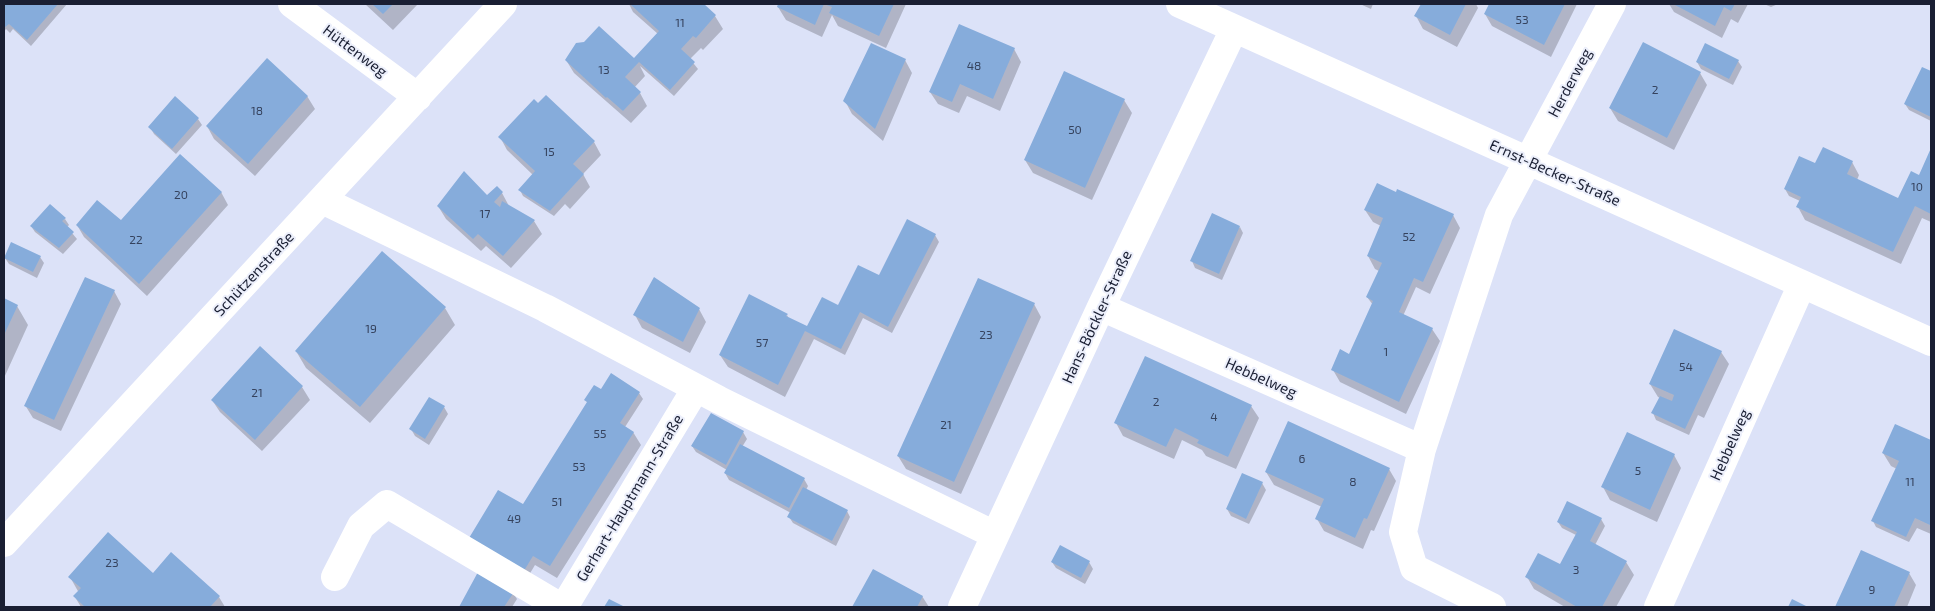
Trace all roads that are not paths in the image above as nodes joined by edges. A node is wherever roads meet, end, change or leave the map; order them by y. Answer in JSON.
{"nodes":[{"id":1,"x":292,"y":4,"type":"edge"},
{"id":2,"x":503,"y":4,"type":"edge"},
{"id":3,"x":1180,"y":4,"type":"edge"},
{"id":4,"x":1612,"y":4,"type":"edge"},
{"id":5,"x":1234,"y":29,"type":"junction"},
{"id":6,"x":418,"y":97,"type":"junction"},
{"id":7,"x":1529,"y":162,"type":"junction"},
{"id":8,"x":322,"y":200,"type":"junction"},
{"id":9,"x":1802,"y":284,"type":"junction"},
{"id":10,"x":1101,"y":307,"type":"junction"},
{"id":11,"x":1931,"y":342,"type":"edge"},
{"id":12,"x":696,"y":388,"type":"junction"},
{"id":13,"x":1422,"y":449,"type":"junction"},
{"id":14,"x":995,"y":535,"type":"junction"},
{"id":15,"x":4,"y":543,"type":"edge"},
{"id":16,"x":335,"y":577,"type":"dead end"},
{"id":17,"x":562,"y":607,"type":"edge"},
{"id":18,"x":962,"y":607,"type":"edge"},
{"id":19,"x":1492,"y":607,"type":"edge"},
{"id":20,"x":1658,"y":607,"type":"edge"}],
"edges":[{"from":1,"to":6,"type":"street","name":"Hüttenweg"},
{"from":2,"to":6,"type":"street","name":"Schützenstraße"},
{"from":3,"to":5,"type":"street","name":"Ernst-Becker-Straße"},
{"from":4,"to":7,"type":"street","name":"Herderweg"},
{"from":5,"to":7,"type":"street","name":"Ernst-Becker-Straße"},
{"from":5,"to":10,"type":"street","name":"Hans-Böckler-Straße"},
{"from":6,"to":8,"type":"street","name":"Schützenstraße"},
{"from":7,"to":9,"type":"street","name":"Ernst-Becker-Straße"},
{"from":7,"to":13,"type":"street"},
{"from":8,"to":12,"type":"street"},
{"from":8,"to":15,"type":"street","name":"Schützenstraße"},
{"from":9,"to":11,"type":"street","name":"Ernst-Becker-Straße"},
{"from":9,"to":20,"type":"street","name":"Hebbelweg"},
{"from":10,"to":13,"type":"street","name":"Hebbelweg"},
{"from":10,"to":14,"type":"street","name":"Hans-Böckler-Straße"},
{"from":12,"to":14,"type":"street"},
{"from":12,"to":17,"type":"street","name":"Gerhart-Hauptmann-Straße"},
{"from":13,"to":19,"type":"street"},
{"from":14,"to":18,"type":"street","name":"Hans-Böckler-Straße"},
{"from":16,"to":17,"type":"street"}]}
